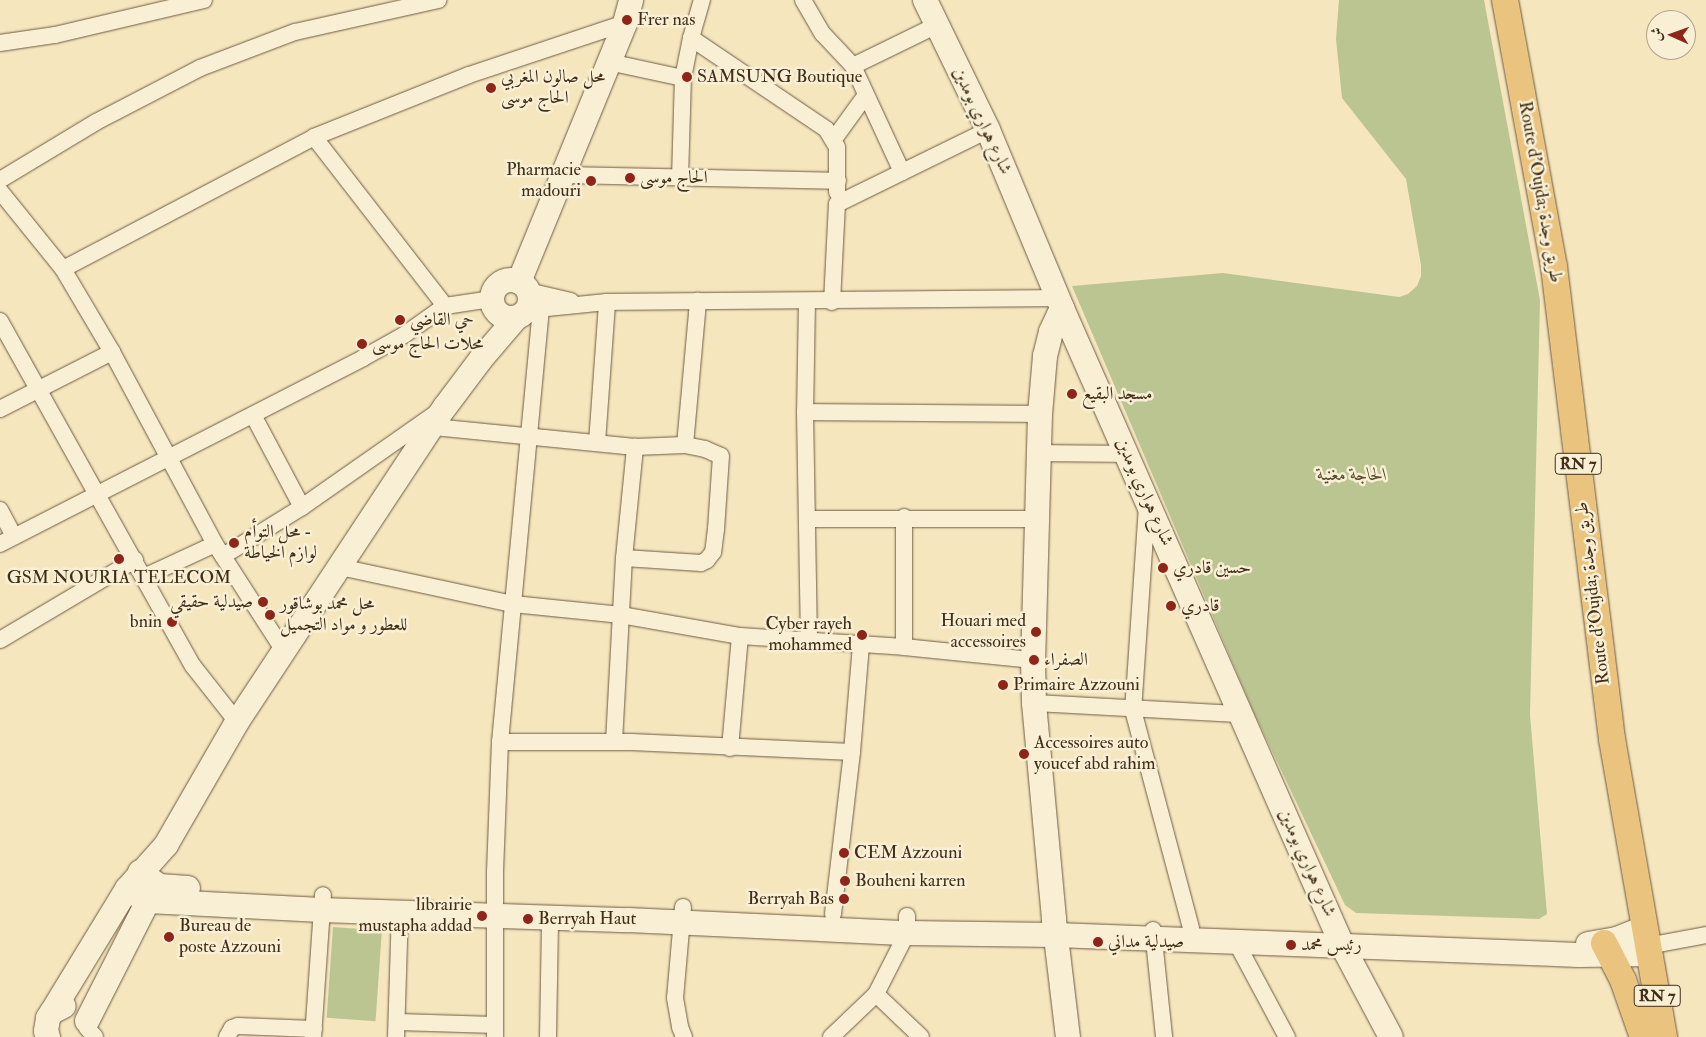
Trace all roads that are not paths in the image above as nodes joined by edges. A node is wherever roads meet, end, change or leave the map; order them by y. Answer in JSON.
{"nodes":[{"id":1,"x":204,"y":0,"type":"edge"},
{"id":2,"x":438,"y":0,"type":"edge"},
{"id":3,"x":632,"y":0,"type":"edge"},
{"id":4,"x":702,"y":0,"type":"edge"},
{"id":5,"x":803,"y":0,"type":"edge"},
{"id":6,"x":925,"y":0,"type":"edge"},
{"id":7,"x":1505,"y":0,"type":"edge"},
{"id":8,"x":179,"y":3,"type":"edge"},
{"id":9,"x":625,"y":23,"type":"junction"},
{"id":10,"x":937,"y":25,"type":"junction"},
{"id":11,"x":691,"y":38,"type":"junction"},
{"id":12,"x":0,"y":43,"type":"edge"},
{"id":13,"x":609,"y":62,"type":"junction"},
{"id":14,"x":853,"y":66,"type":"junction"},
{"id":15,"x":684,"y":78,"type":"junction"},
{"id":16,"x":866,"y":95,"type":"junction"},
{"id":17,"x":988,"y":130,"type":"junction"},
{"id":18,"x":314,"y":138,"type":"junction"},
{"id":19,"x":834,"y":139,"type":"junction"},
{"id":20,"x":902,"y":172,"type":"junction"},
{"id":21,"x":562,"y":175,"type":"junction"},
{"id":22,"x":680,"y":178,"type":"junction"},
{"id":23,"x":0,"y":180,"type":"edge"},
{"id":24,"x":838,"y":182,"type":"junction"},
{"id":25,"x":0,"y":191,"type":"edge"},
{"id":26,"x":837,"y":204,"type":"junction"},
{"id":27,"x":63,"y":269,"type":"junction"},
{"id":28,"x":698,"y":301,"type":"junction"},
{"id":29,"x":807,"y":301,"type":"junction"},
{"id":30,"x":517,"y":302,"type":"junction"},
{"id":31,"x":608,"y":302,"type":"junction"},
{"id":32,"x":832,"y":302,"type":"junction"},
{"id":33,"x":1060,"y":303,"type":"junction"},
{"id":34,"x":446,"y":306,"type":"junction"},
{"id":35,"x":0,"y":321,"type":"edge"},
{"id":36,"x":112,"y":352,"type":"junction"},
{"id":37,"x":36,"y":390,"type":"junction"},
{"id":38,"x":0,"y":409,"type":"edge"},
{"id":39,"x":805,"y":412,"type":"junction"},
{"id":40,"x":1040,"y":414,"type":"junction"},
{"id":41,"x":252,"y":415,"type":"junction"},
{"id":42,"x":440,"y":417,"type":"junction"},
{"id":43,"x":530,"y":436,"type":"junction"},
{"id":44,"x":597,"y":443,"type":"junction"},
{"id":45,"x":685,"y":445,"type":"junction"},
{"id":46,"x":635,"y":447,"type":"junction"},
{"id":47,"x":1038,"y":452,"type":"junction"},
{"id":48,"x":1126,"y":454,"type":"junction"},
{"id":49,"x":168,"y":457,"type":"junction"},
{"id":50,"x":96,"y":495,"type":"junction"},
{"id":51,"x":1147,"y":499,"type":"junction"},
{"id":52,"x":302,"y":507,"type":"junction"},
{"id":53,"x":0,"y":510,"type":"edge"},
{"id":54,"x":904,"y":517,"type":"junction"},
{"id":55,"x":807,"y":519,"type":"junction"},
{"id":56,"x":1036,"y":519,"type":"junction"},
{"id":57,"x":7,"y":540,"type":"edge"},
{"id":58,"x":219,"y":550,"type":"junction"},
{"id":59,"x":624,"y":558,"type":"junction"},
{"id":60,"x":135,"y":560,"type":"junction"},
{"id":61,"x":340,"y":567,"type":"junction"},
{"id":62,"x":144,"y":577,"type":"junction"},
{"id":63,"x":513,"y":604,"type":"junction"},
{"id":64,"x":622,"y":615,"type":"junction"},
{"id":65,"x":740,"y":636,"type":"junction"},
{"id":66,"x":0,"y":640,"type":"edge"},
{"id":67,"x":809,"y":642,"type":"junction"},
{"id":68,"x":861,"y":644,"type":"junction"},
{"id":69,"x":904,"y":647,"type":"junction"},
{"id":70,"x":284,"y":651,"type":"junction"},
{"id":71,"x":1033,"y":660,"type":"junction"},
{"id":72,"x":1034,"y":703,"type":"junction"},
{"id":73,"x":1133,"y":710,"type":"junction"},
{"id":74,"x":1239,"y":714,"type":"junction"},
{"id":75,"x":237,"y":722,"type":"junction"},
{"id":76,"x":500,"y":742,"type":"junction"},
{"id":77,"x":614,"y":742,"type":"junction"},
{"id":78,"x":730,"y":748,"type":"junction"},
{"id":79,"x":852,"y":752,"type":"junction"},
{"id":80,"x":166,"y":845,"type":"junction"},
{"id":81,"x":133,"y":880,"type":"junction"},
{"id":82,"x":153,"y":894,"type":"junction"},
{"id":83,"x":322,"y":902,"type":"junction"},
{"id":84,"x":495,"y":908,"type":"junction"},
{"id":85,"x":400,"y":912,"type":"junction"},
{"id":86,"x":682,"y":914,"type":"junction"},
{"id":87,"x":833,"y":914,"type":"junction"},
{"id":88,"x":550,"y":917,"type":"junction"},
{"id":89,"x":907,"y":925,"type":"junction"},
{"id":90,"x":1055,"y":928,"type":"junction"},
{"id":91,"x":1191,"y":928,"type":"junction"},
{"id":92,"x":1153,"y":933,"type":"junction"},
{"id":93,"x":1706,"y":935,"type":"edge"},
{"id":94,"x":1341,"y":939,"type":"junction"},
{"id":95,"x":1236,"y":942,"type":"junction"},
{"id":96,"x":1647,"y":943,"type":"junction"},
{"id":97,"x":1606,"y":948,"type":"junction"},
{"id":98,"x":876,"y":994,"type":"junction"},
{"id":99,"x":46,"y":1028,"type":"edge"},
{"id":100,"x":397,"y":1030,"type":"edge"},
{"id":101,"x":88,"y":1031,"type":"edge"},
{"id":102,"x":495,"y":1031,"type":"edge"},
{"id":103,"x":314,"y":1033,"type":"edge"},
{"id":104,"x":227,"y":1037,"type":"edge"},
{"id":105,"x":548,"y":1037,"type":"edge"},
{"id":106,"x":684,"y":1037,"type":"edge"},
{"id":107,"x":832,"y":1037,"type":"edge"},
{"id":108,"x":921,"y":1037,"type":"edge"},
{"id":109,"x":1068,"y":1037,"type":"edge"},
{"id":110,"x":1164,"y":1037,"type":"edge"},
{"id":111,"x":1287,"y":1037,"type":"edge"},
{"id":112,"x":1391,"y":1037,"type":"edge"},
{"id":113,"x":1643,"y":1037,"type":"edge"},
{"id":114,"x":1664,"y":1037,"type":"edge"}],
"edges":[{"from":1,"to":8,"type":"street"},
{"from":2,"to":23,"type":"street"},
{"from":3,"to":9,"type":"street"},
{"from":4,"to":11,"type":"street"},
{"from":5,"to":14,"type":"street"},
{"from":6,"to":10,"type":"street","name":"شارع هواري بومدين"},
{"from":7,"to":96,"type":"main road","name":"Route d'Oujda; طريق وجدة","number":"RN 7"},
{"from":8,"to":12,"type":"street"},
{"from":9,"to":13,"type":"street"},
{"from":9,"to":18,"type":"street"},
{"from":10,"to":14,"type":"street"},
{"from":10,"to":17,"type":"street","name":"شارع هواري بومدين"},
{"from":11,"to":15,"type":"street"},
{"from":11,"to":19,"type":"street"},
{"from":13,"to":15,"type":"street"},
{"from":13,"to":21,"type":"street"},
{"from":14,"to":16,"type":"street"},
{"from":15,"to":22,"type":"street"},
{"from":16,"to":19,"type":"street"},
{"from":16,"to":20,"type":"street"},
{"from":17,"to":20,"type":"street"},
{"from":17,"to":33,"type":"street","name":"شارع هواري بومدين"},
{"from":18,"to":27,"type":"street"},
{"from":18,"to":34,"type":"street"},
{"from":19,"to":24,"type":"street"},
{"from":20,"to":26,"type":"street"},
{"from":21,"to":22,"type":"street"},
{"from":21,"to":30,"type":"street"},
{"from":22,"to":24,"type":"street"},
{"from":24,"to":26,"type":"street"},
{"from":25,"to":27,"type":"street"},
{"from":26,"to":32,"type":"street"},
{"from":27,"to":36,"type":"street"},
{"from":28,"to":29,"type":"street"},
{"from":28,"to":31,"type":"street"},
{"from":28,"to":45,"type":"street"},
{"from":29,"to":32,"type":"street"},
{"from":29,"to":39,"type":"street"},
{"from":30,"to":31,"type":"street"},
{"from":30,"to":34,"type":"street"},
{"from":30,"to":42,"type":"street"},
{"from":30,"to":43,"type":"street"},
{"from":31,"to":44,"type":"street"},
{"from":32,"to":33,"type":"street"},
{"from":33,"to":40,"type":"street"},
{"from":33,"to":48,"type":"street","name":"شارع هواري بومدين"},
{"from":34,"to":41,"type":"street"},
{"from":35,"to":37,"type":"street"},
{"from":36,"to":37,"type":"street"},
{"from":36,"to":49,"type":"street"},
{"from":37,"to":38,"type":"street"},
{"from":37,"to":50,"type":"street"},
{"from":39,"to":40,"type":"street"},
{"from":39,"to":55,"type":"street"},
{"from":40,"to":47,"type":"street"},
{"from":41,"to":49,"type":"street"},
{"from":41,"to":52,"type":"street"},
{"from":42,"to":43,"type":"street"},
{"from":42,"to":52,"type":"street"},
{"from":42,"to":61,"type":"street"},
{"from":43,"to":44,"type":"street"},
{"from":43,"to":63,"type":"street"},
{"from":44,"to":46,"type":"street"},
{"from":45,"to":46,"type":"street"},
{"from":45,"to":59,"type":"street"},
{"from":46,"to":59,"type":"street"},
{"from":47,"to":48,"type":"street"},
{"from":47,"to":56,"type":"street"},
{"from":48,"to":51,"type":"street","name":"شارع هواري بومدين"},
{"from":49,"to":50,"type":"street"},
{"from":49,"to":58,"type":"street"},
{"from":50,"to":57,"type":"street"},
{"from":50,"to":60,"type":"street"},
{"from":51,"to":73,"type":"street"},
{"from":51,"to":74,"type":"street","name":"شارع هواري بومدين"},
{"from":52,"to":58,"type":"street"},
{"from":53,"to":57,"type":"street"},
{"from":54,"to":55,"type":"street"},
{"from":54,"to":56,"type":"street"},
{"from":54,"to":69,"type":"street"},
{"from":55,"to":67,"type":"street"},
{"from":56,"to":71,"type":"street"},
{"from":58,"to":62,"type":"street"},
{"from":58,"to":70,"type":"street"},
{"from":59,"to":64,"type":"street"},
{"from":60,"to":62,"type":"street"},
{"from":60,"to":66,"type":"street"},
{"from":61,"to":63,"type":"street"},
{"from":61,"to":70,"type":"street"},
{"from":62,"to":75,"type":"street"},
{"from":63,"to":64,"type":"street"},
{"from":63,"to":76,"type":"street"},
{"from":64,"to":65,"type":"street"},
{"from":64,"to":77,"type":"street"},
{"from":65,"to":67,"type":"street"},
{"from":65,"to":78,"type":"street"},
{"from":67,"to":68,"type":"street"},
{"from":68,"to":69,"type":"street"},
{"from":68,"to":79,"type":"street"},
{"from":69,"to":71,"type":"street"},
{"from":70,"to":75,"type":"street"},
{"from":71,"to":72,"type":"street"},
{"from":72,"to":73,"type":"street"},
{"from":72,"to":90,"type":"street"},
{"from":73,"to":74,"type":"street"},
{"from":73,"to":91,"type":"street"},
{"from":74,"to":94,"type":"street","name":"شارع هواري بومدين"},
{"from":75,"to":80,"type":"street"},
{"from":76,"to":77,"type":"street"},
{"from":76,"to":84,"type":"street"},
{"from":77,"to":78,"type":"street"},
{"from":78,"to":79,"type":"street"},
{"from":79,"to":87,"type":"street"},
{"from":80,"to":81,"type":"street"},
{"from":80,"to":82,"type":"street"},
{"from":81,"to":82,"type":"street"},
{"from":81,"to":99,"type":"street"},
{"from":82,"to":83,"type":"street"},
{"from":82,"to":101,"type":"street"},
{"from":83,"to":84,"type":"street"},
{"from":83,"to":85,"type":"street"},
{"from":83,"to":103,"type":"street"},
{"from":84,"to":85,"type":"street"},
{"from":84,"to":86,"type":"street"},
{"from":84,"to":88,"type":"street"},
{"from":84,"to":102,"type":"street"},
{"from":85,"to":100,"type":"street"},
{"from":86,"to":87,"type":"street"},
{"from":86,"to":88,"type":"street"},
{"from":86,"to":89,"type":"street"},
{"from":86,"to":106,"type":"street"},
{"from":87,"to":89,"type":"street"},
{"from":88,"to":105,"type":"street"},
{"from":89,"to":90,"type":"street"},
{"from":89,"to":98,"type":"street"},
{"from":90,"to":92,"type":"street"},
{"from":90,"to":109,"type":"street"},
{"from":91,"to":92,"type":"street"},
{"from":91,"to":94,"type":"street"},
{"from":92,"to":95,"type":"street"},
{"from":92,"to":110,"type":"street"},
{"from":93,"to":96,"type":"street"},
{"from":94,"to":95,"type":"street"},
{"from":94,"to":97,"type":"street"},
{"from":94,"to":112,"type":"street","name":"شارع هواري بومدين"},
{"from":95,"to":111,"type":"street"},
{"from":96,"to":97,"type":"street"},
{"from":96,"to":114,"type":"main road","name":"Route d'Oujda; طريق وجدة","number":"RN 7"},
{"from":97,"to":113,"type":"main road"},
{"from":98,"to":107,"type":"street"},
{"from":98,"to":108,"type":"street"},
{"from":99,"to":101,"type":"street"},
{"from":100,"to":102,"type":"street"},
{"from":103,"to":104,"type":"street"}]}
